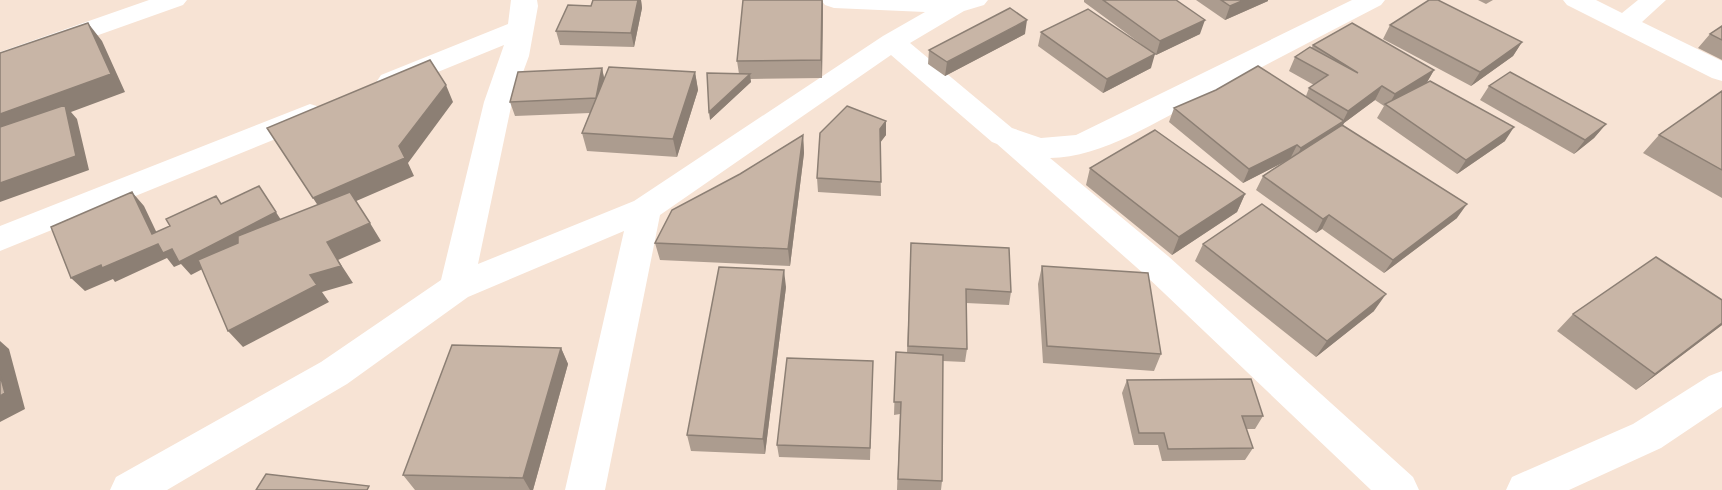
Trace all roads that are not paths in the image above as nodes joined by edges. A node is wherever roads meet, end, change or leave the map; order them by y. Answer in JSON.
{"nodes":[{"id":1,"x":174,"y":0,"type":"edge"},
{"id":2,"x":834,"y":0,"type":"edge"},
{"id":3,"x":1372,"y":0,"type":"edge"},
{"id":4,"x":1576,"y":0,"type":"edge"},
{"id":5,"x":1653,"y":0,"type":"edge"},
{"id":6,"x":965,"y":3,"type":"edge"},
{"id":7,"x":523,"y":14,"type":"edge"},
{"id":8,"x":1625,"y":24,"type":"junction"},
{"id":9,"x":892,"y":42,"type":"junction"},
{"id":10,"x":0,"y":61,"type":"edge"},
{"id":11,"x":1722,"y":72,"type":"edge"},
{"id":12,"x":366,"y":91,"type":"edge"},
{"id":13,"x":333,"y":104,"type":"edge"},
{"id":14,"x":1002,"y":135,"type":"junction"},
{"id":15,"x":645,"y":209,"type":"junction"},
{"id":16,"x":0,"y":239,"type":"edge"},
{"id":17,"x":456,"y":287,"type":"junction"},
{"id":18,"x":1722,"y":387,"type":"edge"},
{"id":19,"x":130,"y":490,"type":"edge"},
{"id":20,"x":585,"y":490,"type":"edge"},
{"id":21,"x":1399,"y":490,"type":"edge"},
{"id":22,"x":1526,"y":490,"type":"edge"}],
"edges":[{"from":1,"to":10,"type":"street"},
{"from":2,"to":6,"type":"street"},
{"from":3,"to":14,"type":"street"},
{"from":4,"to":8,"type":"street"},
{"from":5,"to":8,"type":"street"},
{"from":6,"to":9,"type":"street"},
{"from":7,"to":12,"type":"street"},
{"from":7,"to":17,"type":"street"},
{"from":8,"to":11,"type":"street"},
{"from":9,"to":14,"type":"street"},
{"from":9,"to":15,"type":"street"},
{"from":13,"to":16,"type":"street"},
{"from":14,"to":21,"type":"street"},
{"from":15,"to":17,"type":"street"},
{"from":15,"to":20,"type":"street"},
{"from":17,"to":19,"type":"street"},
{"from":18,"to":22,"type":"street"}]}
